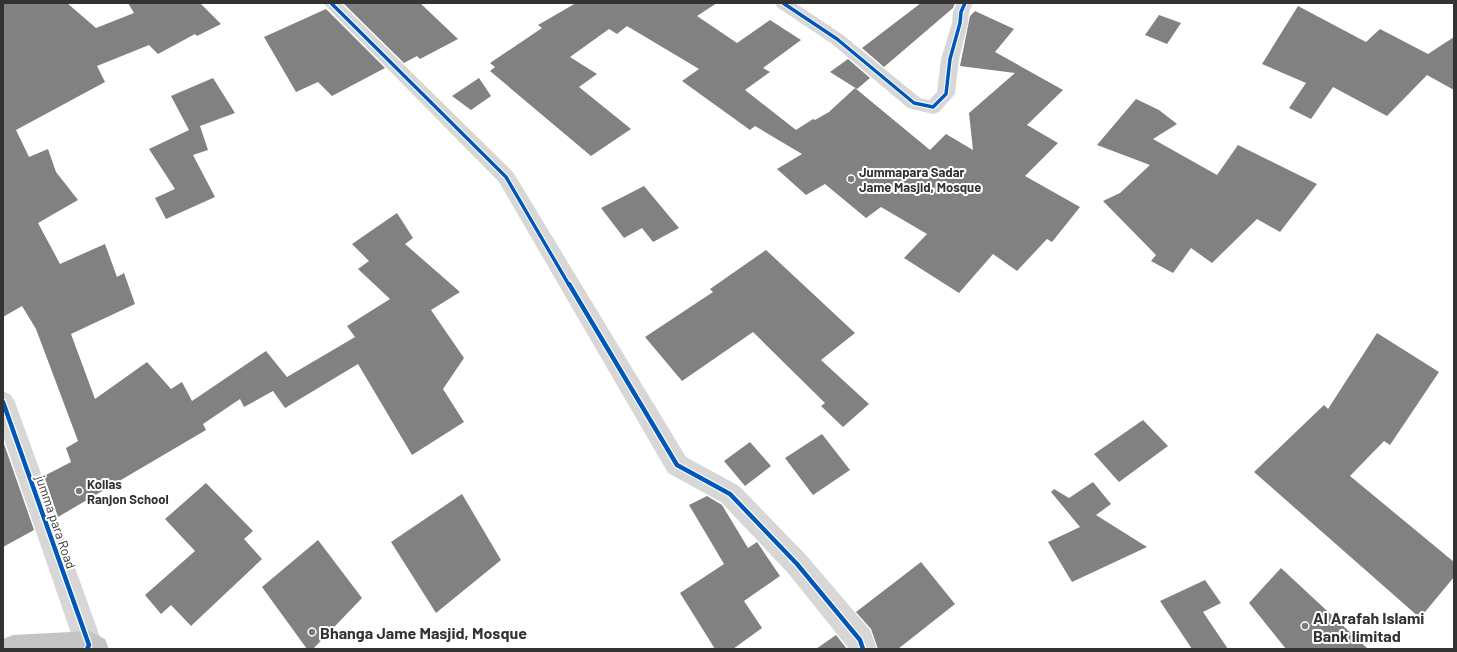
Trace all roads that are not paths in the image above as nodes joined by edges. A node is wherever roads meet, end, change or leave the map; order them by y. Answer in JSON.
{"nodes":[{"id":1,"x":331,"y":3,"type":"edge"},
{"id":2,"x":783,"y":3,"type":"edge"},
{"id":3,"x":965,"y":3,"type":"edge"},
{"id":4,"x":3,"y":402,"type":"edge"},
{"id":5,"x":90,"y":648,"type":"edge"},
{"id":6,"x":13,"y":649,"type":"edge"},
{"id":7,"x":863,"y":649,"type":"edge"}],
"edges":[{"from":1,"to":7,"type":"street"},
{"from":2,"to":3,"type":"street"},
{"from":4,"to":5,"type":"street","name":"jumma para Road"},
{"from":5,"to":6,"type":"highway"}]}
